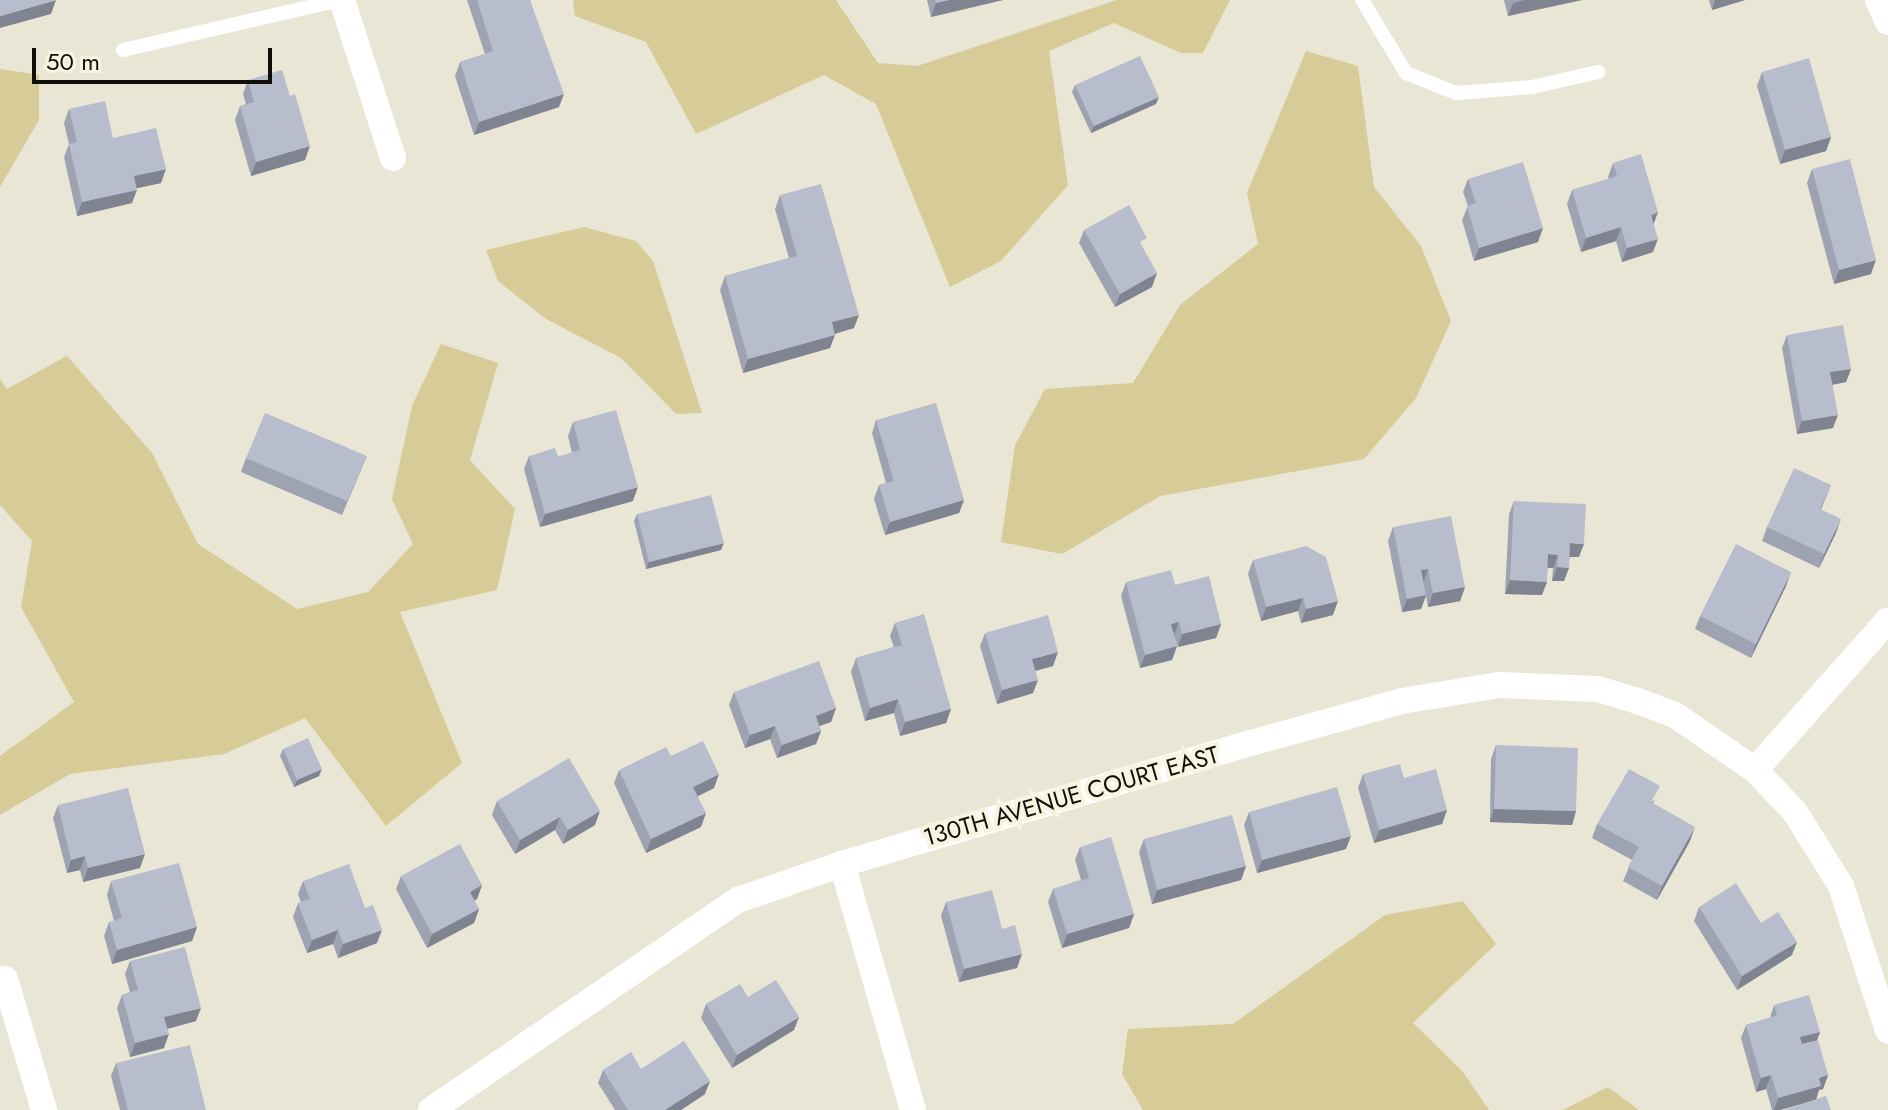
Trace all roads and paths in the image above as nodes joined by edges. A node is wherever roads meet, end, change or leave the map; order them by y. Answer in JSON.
{"nodes":[{"id":1,"x":341,"y":0,"type":"edge"},
{"id":2,"x":1362,"y":0,"type":"edge"},
{"id":3,"x":1878,"y":0,"type":"edge"},
{"id":4,"x":1888,"y":22,"type":"edge"},
{"id":5,"x":123,"y":50,"type":"dead end"},
{"id":6,"x":1598,"y":72,"type":"dead end"},
{"id":7,"x":393,"y":158,"type":"dead end"},
{"id":8,"x":1888,"y":620,"type":"edge"},
{"id":9,"x":1755,"y":770,"type":"junction"},
{"id":10,"x":842,"y":864,"type":"junction"},
{"id":11,"x":5,"y":979,"type":"dead end"},
{"id":12,"x":1888,"y":1031,"type":"edge"},
{"id":13,"x":44,"y":1110,"type":"edge"},
{"id":14,"x":431,"y":1110,"type":"edge"},
{"id":15,"x":913,"y":1110,"type":"edge"}],
"edges":[{"from":1,"to":5,"type":"lane"},
{"from":1,"to":7,"type":"street"},
{"from":2,"to":6,"type":"lane"},
{"from":3,"to":4,"type":"street"},
{"from":8,"to":9,"type":"street"},
{"from":9,"to":10,"type":"street","name":"130TH AVENUE COURT EAST"},
{"from":9,"to":12,"type":"street","name":"130TH AVENUE COURT EAST"},
{"from":10,"to":14,"type":"street","name":"130TH AVENUE COURT EAST"},
{"from":10,"to":15,"type":"street"},
{"from":11,"to":13,"type":"street"}]}
